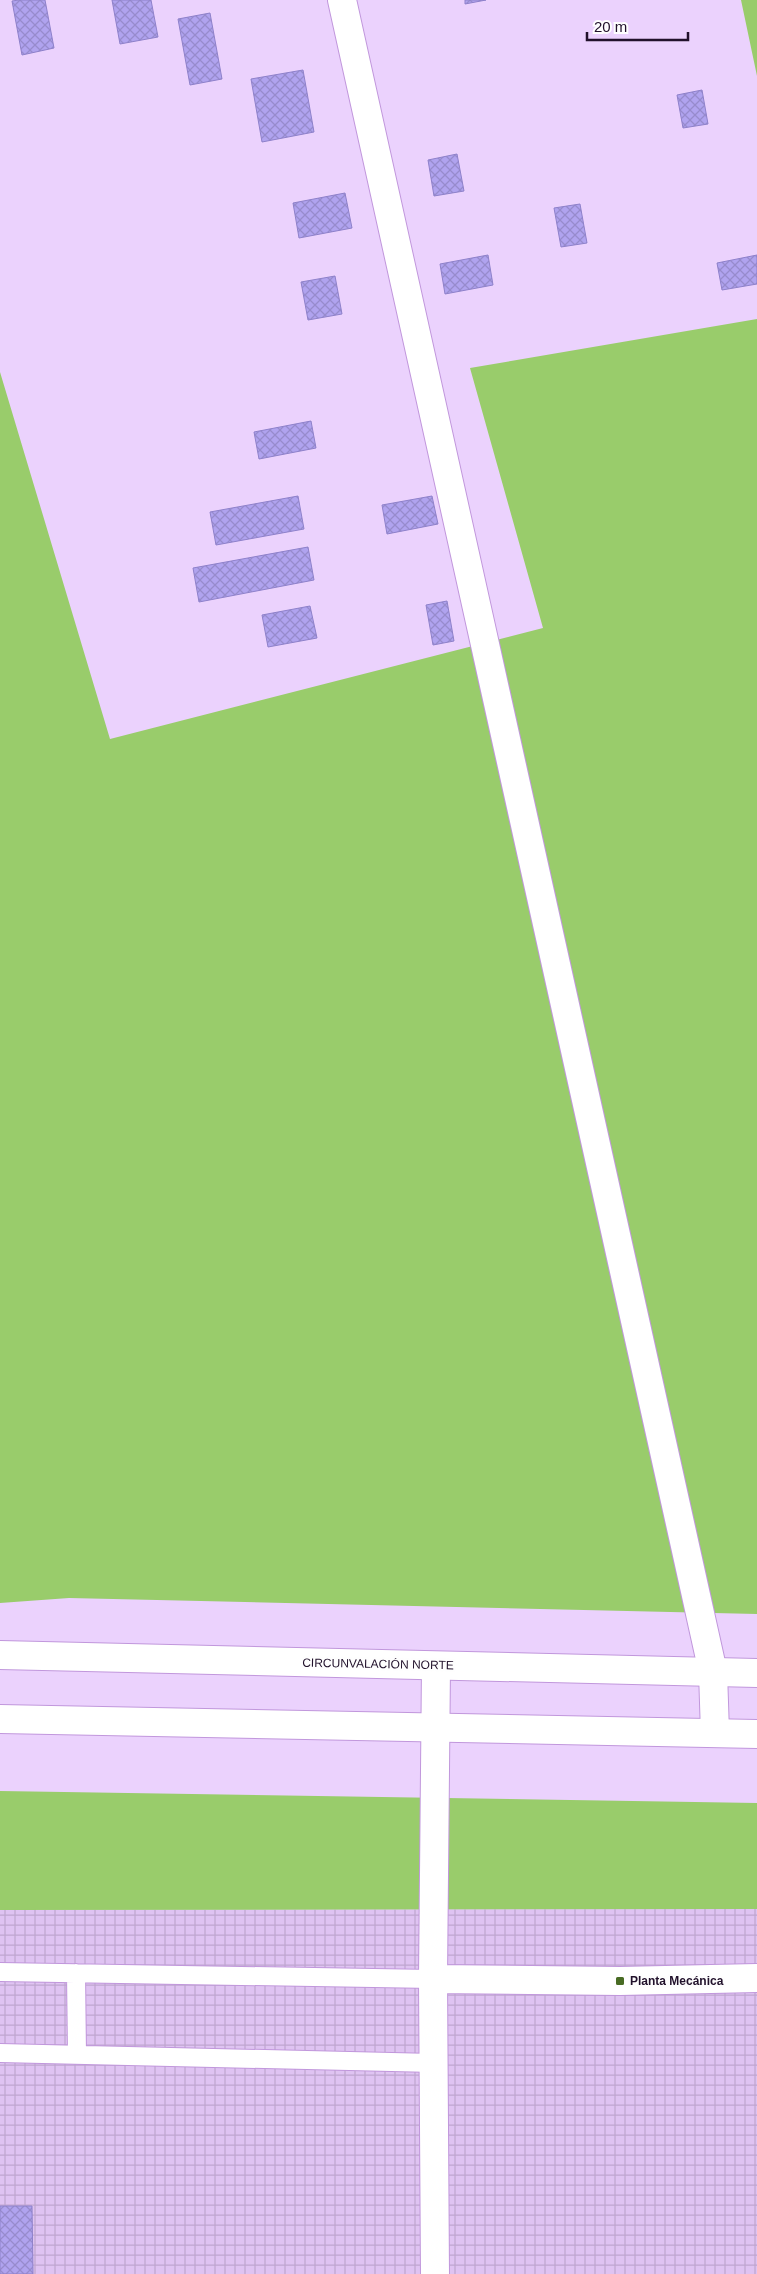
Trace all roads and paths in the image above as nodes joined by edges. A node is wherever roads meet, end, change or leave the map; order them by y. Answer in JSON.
{"nodes":[{"id":1,"x":342,"y":0,"type":"edge"},
{"id":2,"x":0,"y":1655,"type":"edge"},
{"id":3,"x":436,"y":1666,"type":"junction"},
{"id":4,"x":712,"y":1672,"type":"junction"},
{"id":5,"x":757,"y":1673,"type":"edge"},
{"id":6,"x":0,"y":1719,"type":"edge"},
{"id":7,"x":435,"y":1728,"type":"junction"},
{"id":8,"x":715,"y":1733,"type":"junction"},
{"id":9,"x":757,"y":1734,"type":"edge"},
{"id":10,"x":0,"y":1972,"type":"edge"},
{"id":11,"x":76,"y":1974,"type":"junction"},
{"id":12,"x":757,"y":1978,"type":"edge"},
{"id":13,"x":434,"y":1979,"type":"junction"},
{"id":14,"x":0,"y":2053,"type":"edge"},
{"id":15,"x":77,"y":2054,"type":"junction"},
{"id":16,"x":434,"y":2063,"type":"junction"},
{"id":17,"x":435,"y":2274,"type":"edge"}],
"edges":[{"from":1,"to":4,"type":"main road"},
{"from":2,"to":3,"type":"main road","name":"CIRCUNVALACIÓN NORTE"},
{"from":3,"to":4,"type":"main road","name":"CIRCUNVALACIÓN NORTE"},
{"from":3,"to":7,"type":"main road"},
{"from":4,"to":5,"type":"main road","name":"CIRCUNVALACIÓN NORTE"},
{"from":4,"to":8,"type":"main road"},
{"from":6,"to":7,"type":"main road"},
{"from":7,"to":8,"type":"main road"},
{"from":7,"to":13,"type":"main road"},
{"from":8,"to":9,"type":"main road"},
{"from":10,"to":11,"type":"lane"},
{"from":11,"to":13,"type":"lane"},
{"from":11,"to":15,"type":"lane"},
{"from":12,"to":13,"type":"main road"},
{"from":13,"to":16,"type":"main road"},
{"from":14,"to":15,"type":"lane"},
{"from":15,"to":16,"type":"lane"},
{"from":16,"to":17,"type":"main road"}]}
